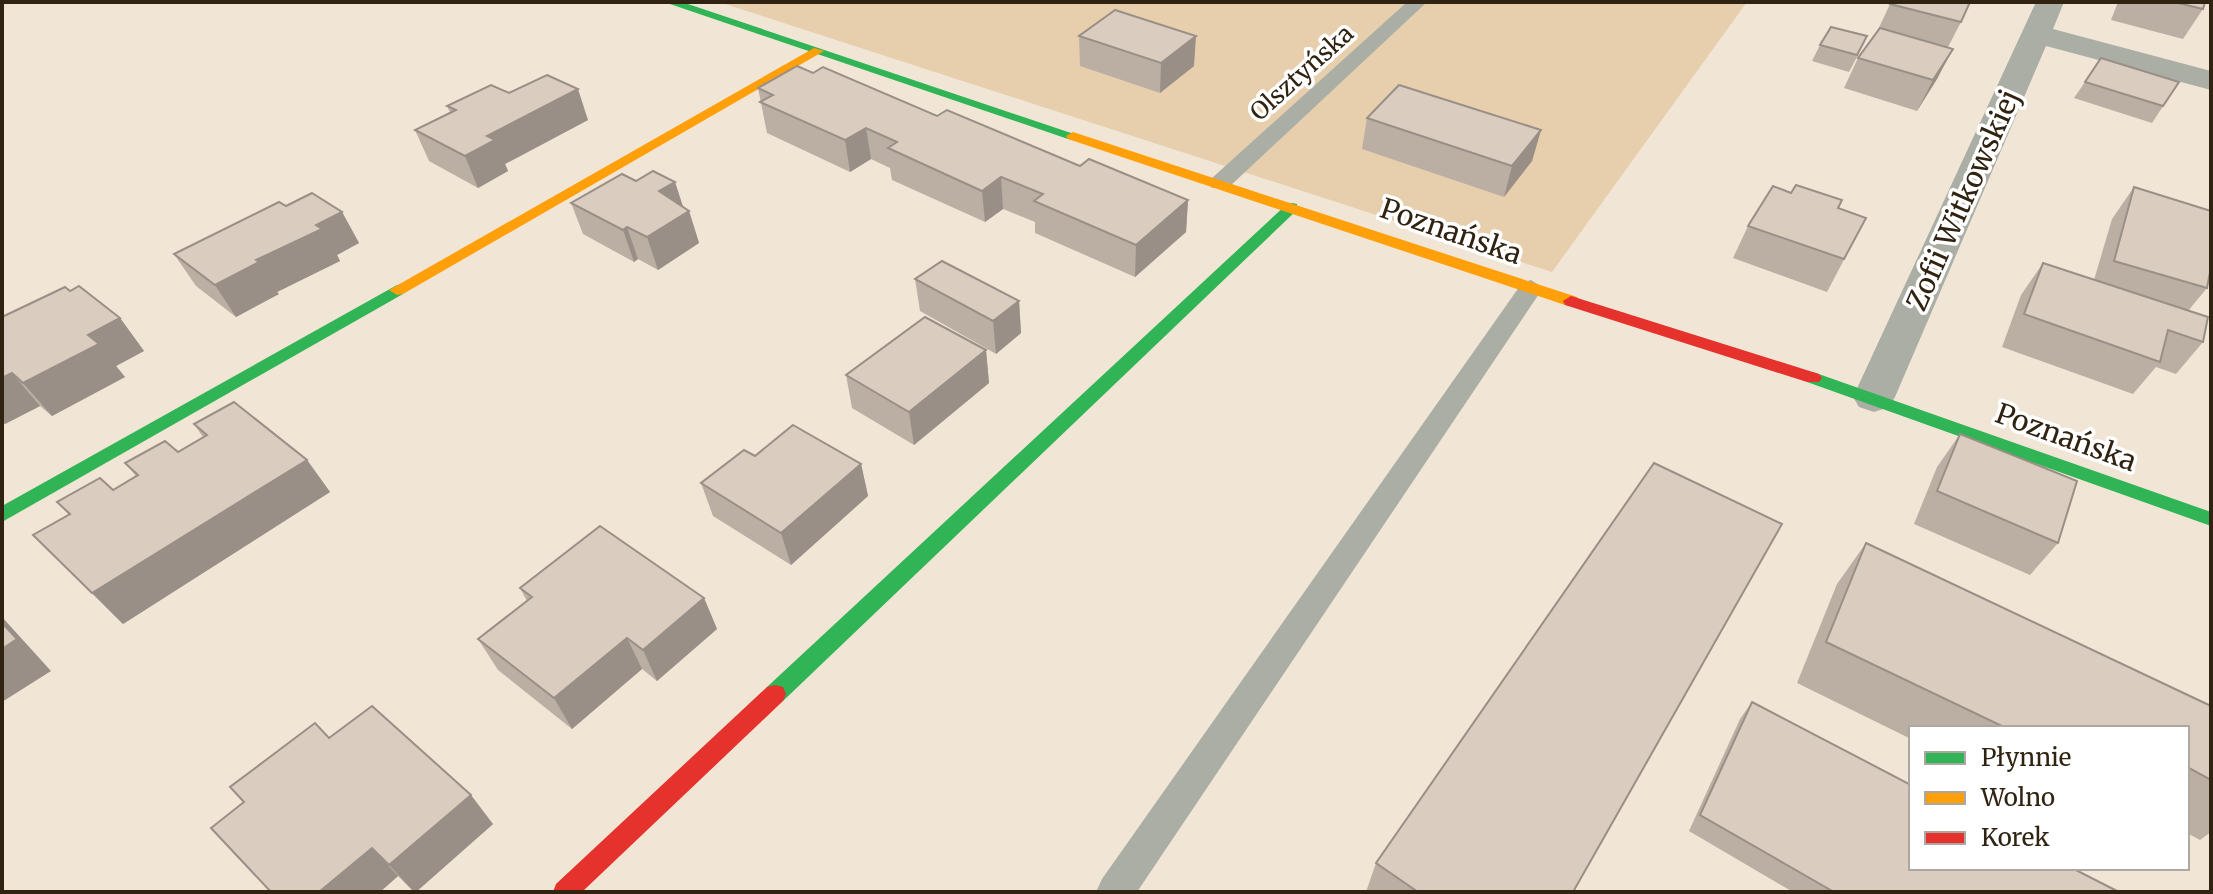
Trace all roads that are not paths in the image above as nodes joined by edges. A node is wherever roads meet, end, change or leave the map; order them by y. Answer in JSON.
{"nodes":[{"id":1,"x":670,"y":2,"type":"edge"},
{"id":2,"x":1418,"y":2,"type":"edge"},
{"id":3,"x":2043,"y":18,"type":"edge"},
{"id":4,"x":818,"y":51,"type":"junction"},
{"id":5,"x":2211,"y":81,"type":"edge"},
{"id":6,"x":1220,"y":183,"type":"junction"},
{"id":7,"x":1292,"y":207,"type":"junction"},
{"id":8,"x":1531,"y":288,"type":"junction"},
{"id":9,"x":1874,"y":397,"type":"junction"},
{"id":10,"x":2,"y":515,"type":"edge"},
{"id":11,"x":2211,"y":519,"type":"edge"},
{"id":12,"x":565,"y":892,"type":"edge"},
{"id":13,"x":1115,"y":892,"type":"edge"}],
"edges":[{"from":1,"to":4,"type":"street","name":"Poznańska"},
{"from":2,"to":6,"type":"lane","name":"Olsztyńska"},
{"from":3,"to":5,"type":"street"},
{"from":3,"to":9,"type":"street","name":"Zofii Witkowskiej"},
{"from":4,"to":6,"type":"street","name":"Poznańska"},
{"from":4,"to":10,"type":"street"},
{"from":6,"to":7,"type":"street","name":"Poznańska"},
{"from":7,"to":8,"type":"street","name":"Poznańska"},
{"from":7,"to":12,"type":"street"},
{"from":8,"to":9,"type":"street","name":"Poznańska"},
{"from":8,"to":13,"type":"lane"},
{"from":9,"to":11,"type":"street","name":"Poznańska"}]}
